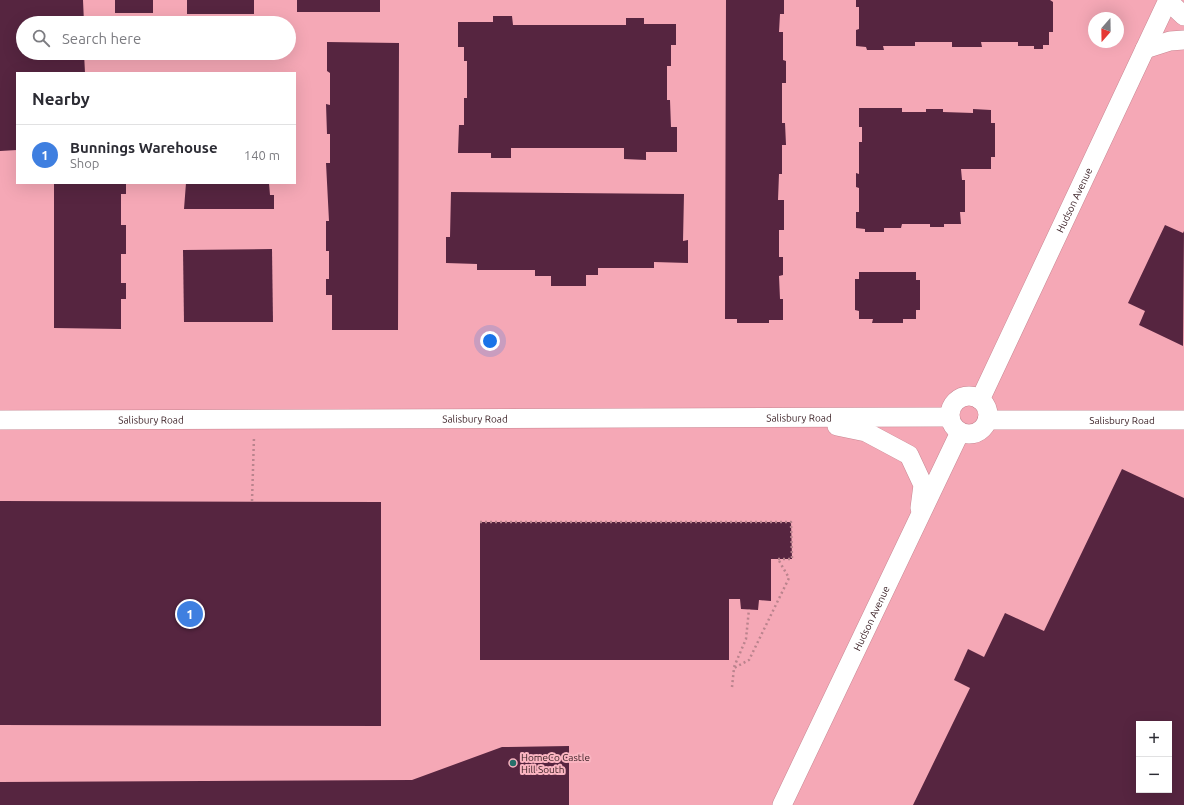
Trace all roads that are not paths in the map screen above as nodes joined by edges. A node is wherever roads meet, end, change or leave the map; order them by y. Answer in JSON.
{"nodes":[{"id":1,"x":1168,"y":0,"type":"edge"},
{"id":2,"x":1184,"y":16,"type":"edge"},
{"id":3,"x":1184,"y":40,"type":"edge"},
{"id":4,"x":1144,"y":49,"type":"junction"},
{"id":5,"x":980,"y":400,"type":"junction"},
{"id":6,"x":803,"y":418,"type":"junction"},
{"id":7,"x":0,"y":420,"type":"edge"},
{"id":8,"x":987,"y":420,"type":"junction"},
{"id":9,"x":1184,"y":420,"type":"edge"},
{"id":10,"x":955,"y":425,"type":"junction"},
{"id":11,"x":919,"y":520,"type":"junction"},
{"id":12,"x":784,"y":804,"type":"edge"}],
"edges":[{"from":1,"to":2,"type":"street"},
{"from":1,"to":4,"type":"street","name":"Hudson Avenue"},
{"from":3,"to":4,"type":"street"},
{"from":4,"to":5,"type":"street","name":"Hudson Avenue"},
{"from":5,"to":8,"type":"street"},
{"from":5,"to":10,"type":"street"},
{"from":6,"to":7,"type":"street","name":"Salisbury Road"},
{"from":6,"to":10,"type":"street","name":"Salisbury Road"},
{"from":6,"to":11,"type":"street"},
{"from":8,"to":9,"type":"street","name":"Salisbury Road"},
{"from":8,"to":10,"type":"street"},
{"from":10,"to":11,"type":"street","name":"Hudson Avenue"},
{"from":11,"to":12,"type":"street","name":"Hudson Avenue"}]}
